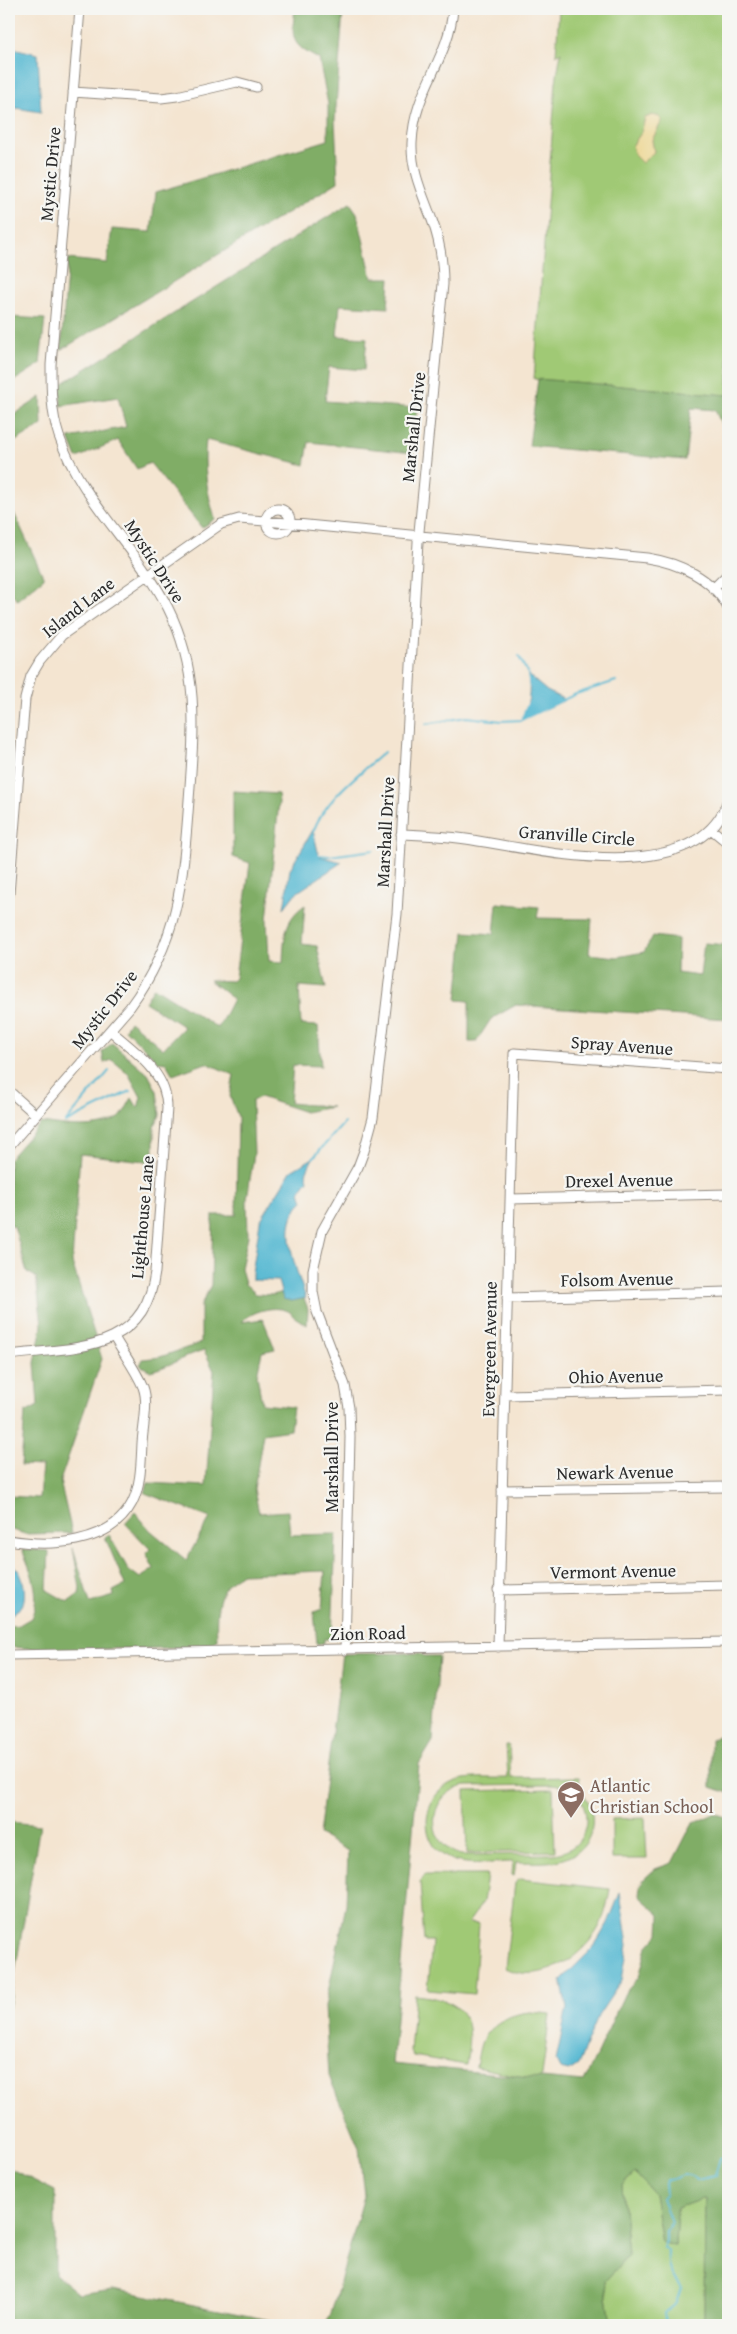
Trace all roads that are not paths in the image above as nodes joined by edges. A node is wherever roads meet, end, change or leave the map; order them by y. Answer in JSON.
{"nodes":[{"id":1,"x":80,"y":9,"type":"edge"},
{"id":2,"x":453,"y":9,"type":"edge"},
{"id":3,"x":256,"y":87,"type":"dead end"},
{"id":4,"x":73,"y":92,"type":"junction"},
{"id":5,"x":266,"y":520,"type":"junction"},
{"id":6,"x":289,"y":524,"type":"junction"},
{"id":7,"x":418,"y":534,"type":"junction"},
{"id":8,"x":148,"y":574,"type":"junction"},
{"id":9,"x":728,"y":574,"type":"edge"},
{"id":10,"x":713,"y":589,"type":"junction"},
{"id":11,"x":728,"y":608,"type":"edge"},
{"id":12,"x":728,"y":800,"type":"edge"},
{"id":13,"x":711,"y":829,"type":"junction"},
{"id":14,"x":401,"y":834,"type":"junction"},
{"id":15,"x":728,"y":843,"type":"edge"},
{"id":16,"x":9,"y":894,"type":"edge"},
{"id":17,"x":111,"y":1031,"type":"junction"},
{"id":18,"x":514,"y":1053,"type":"joint"},
{"id":19,"x":728,"y":1068,"type":"edge"},
{"id":20,"x":9,"y":1092,"type":"edge"},
{"id":21,"x":36,"y":1115,"type":"junction"},
{"id":22,"x":9,"y":1146,"type":"edge"},
{"id":23,"x":728,"y":1194,"type":"edge"},
{"id":24,"x":510,"y":1199,"type":"junction"},
{"id":25,"x":728,"y":1292,"type":"edge"},
{"id":26,"x":507,"y":1298,"type":"junction"},
{"id":27,"x":114,"y":1337,"type":"junction"},
{"id":28,"x":9,"y":1355,"type":"edge"},
{"id":29,"x":728,"y":1390,"type":"edge"},
{"id":30,"x":505,"y":1395,"type":"junction"},
{"id":31,"x":728,"y":1487,"type":"edge"},
{"id":32,"x":502,"y":1490,"type":"junction"},
{"id":33,"x":9,"y":1540,"type":"edge"},
{"id":34,"x":728,"y":1585,"type":"edge"},
{"id":35,"x":498,"y":1590,"type":"junction"},
{"id":36,"x":728,"y":1642,"type":"edge"},
{"id":37,"x":498,"y":1646,"type":"junction"},
{"id":38,"x":345,"y":1650,"type":"junction"},
{"id":39,"x":9,"y":1655,"type":"edge"}],
"edges":[{"from":1,"to":4,"type":"street","name":"Mystic Drive"},
{"from":2,"to":7,"type":"street","name":"Marshall Drive"},
{"from":3,"to":4,"type":"street"},
{"from":4,"to":8,"type":"street","name":"Mystic Drive"},
{"from":5,"to":6,"type":"street","name":"Island Lane"},
{"from":5,"to":6,"type":"street","name":"Island Lane"},
{"from":5,"to":8,"type":"street","name":"Island Lane"},
{"from":6,"to":7,"type":"street","name":"Island Lane"},
{"from":7,"to":10,"type":"street"},
{"from":7,"to":14,"type":"street","name":"Marshall Drive"},
{"from":8,"to":16,"type":"street","name":"Island Lane"},
{"from":8,"to":17,"type":"street","name":"Mystic Drive"},
{"from":9,"to":10,"type":"street"},
{"from":10,"to":11,"type":"street"},
{"from":12,"to":13,"type":"street","name":"Granville Circle"},
{"from":13,"to":14,"type":"street","name":"Granville Circle"},
{"from":13,"to":15,"type":"street"},
{"from":14,"to":38,"type":"street","name":"Marshall Drive"},
{"from":17,"to":21,"type":"street","name":"Mystic Drive"},
{"from":17,"to":27,"type":"street","name":"Lighthouse Lane"},
{"from":18,"to":19,"type":"street","name":"Spray Avenue"},
{"from":18,"to":24,"type":"street","name":"Evergreen Avenue"},
{"from":20,"to":21,"type":"street"},
{"from":21,"to":22,"type":"street","name":"Mystic Drive"},
{"from":23,"to":24,"type":"street","name":"Drexel Avenue"},
{"from":24,"to":26,"type":"street","name":"Evergreen Avenue"},
{"from":25,"to":26,"type":"street","name":"Folsom Avenue"},
{"from":26,"to":30,"type":"street","name":"Evergreen Avenue"},
{"from":27,"to":28,"type":"street","name":"Lighthouse Lane"},
{"from":27,"to":33,"type":"street"},
{"from":29,"to":30,"type":"street","name":"Ohio Avenue"},
{"from":30,"to":32,"type":"street","name":"Evergreen Avenue"},
{"from":31,"to":32,"type":"street","name":"Newark Avenue"},
{"from":32,"to":35,"type":"street","name":"Evergreen Avenue"},
{"from":34,"to":35,"type":"street","name":"Vermont Avenue"},
{"from":35,"to":37,"type":"street","name":"Evergreen Avenue"},
{"from":36,"to":37,"type":"street","name":"Zion Road"},
{"from":37,"to":38,"type":"street","name":"Zion Road"},
{"from":38,"to":39,"type":"street","name":"Zion Road"}]}
